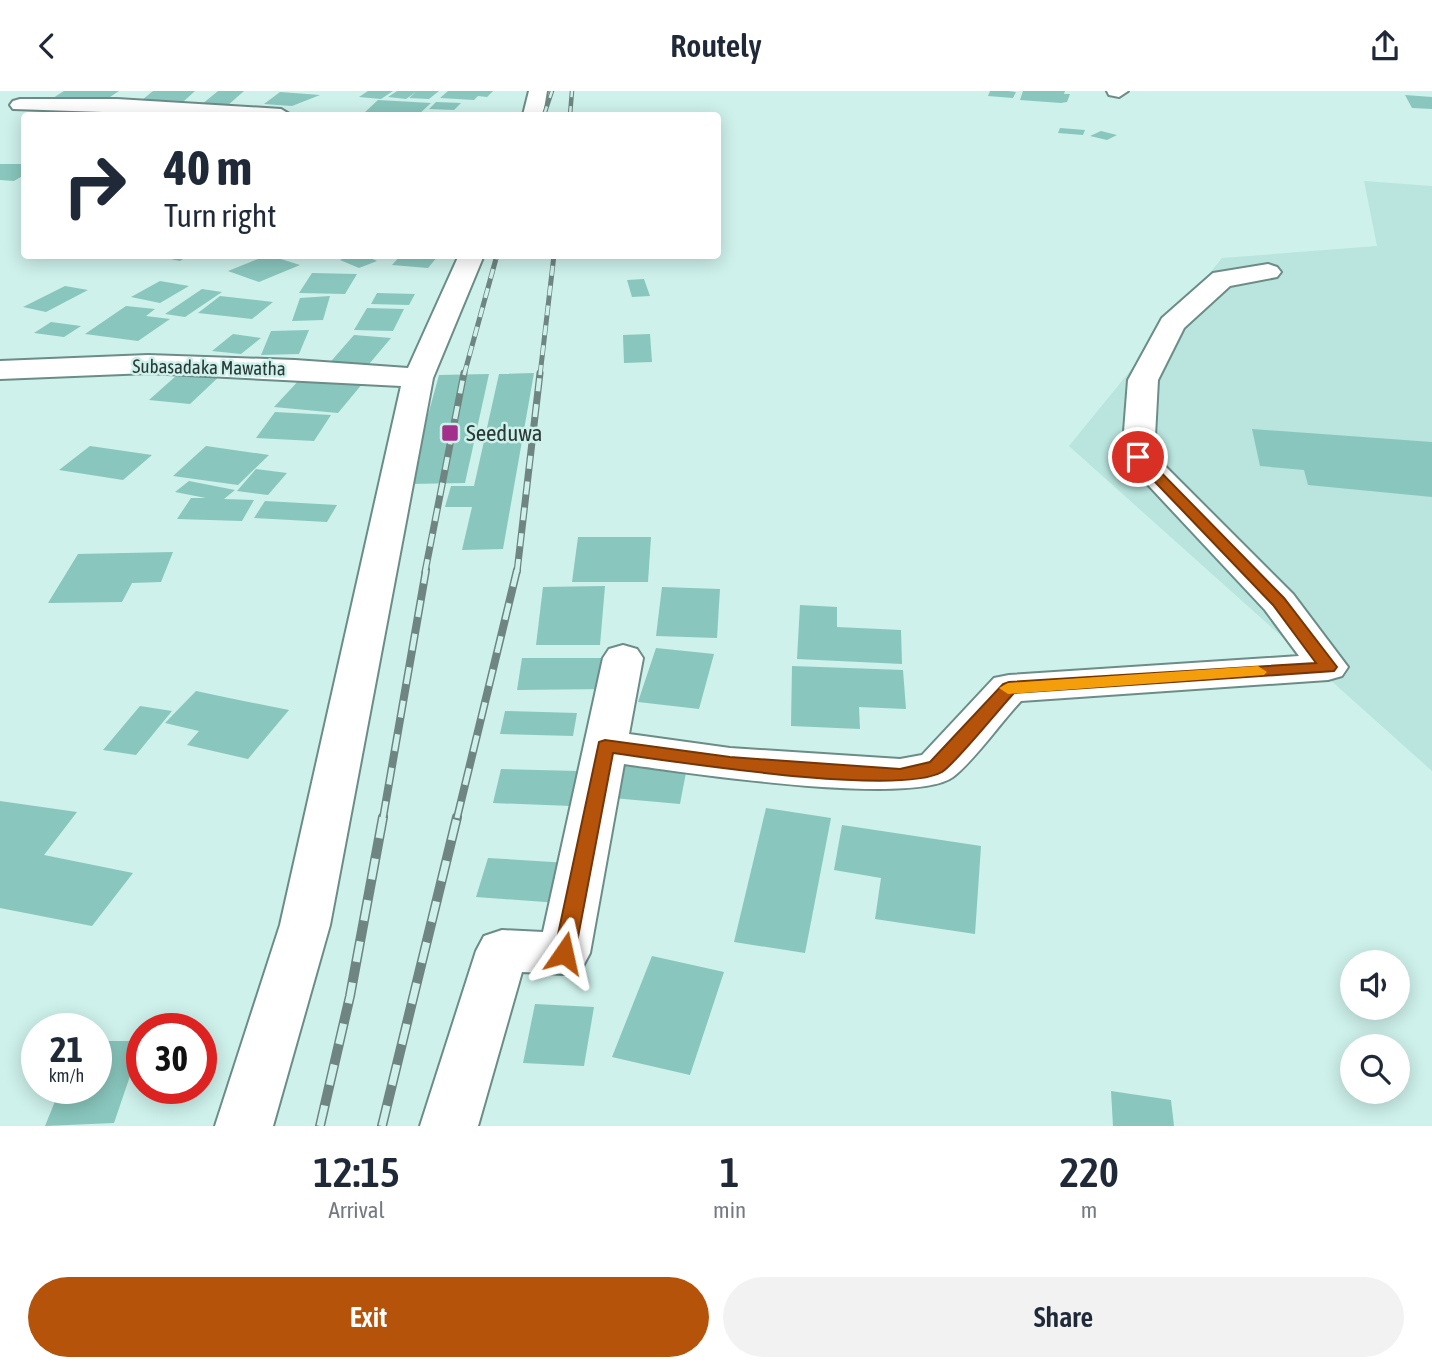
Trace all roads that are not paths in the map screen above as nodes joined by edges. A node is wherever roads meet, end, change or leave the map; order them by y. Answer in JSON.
{"nodes":[{"id":1,"x":256,"y":91,"type":"edge"},
{"id":2,"x":538,"y":91,"type":"edge"},
{"id":3,"x":27,"y":98,"type":"edge"},
{"id":4,"x":230,"y":111,"type":"junction"},
{"id":5,"x":243,"y":112,"type":"edge"},
{"id":6,"x":534,"y":112,"type":"edge"},
{"id":7,"x":0,"y":121,"type":"edge"},
{"id":8,"x":470,"y":259,"type":"edge"},
{"id":9,"x":1268,"y":272,"type":"dead end"},
{"id":10,"x":0,"y":370,"type":"edge"},
{"id":11,"x":418,"y":378,"type":"junction"},
{"id":12,"x":623,"y":658,"type":"dead end"},
{"id":13,"x":605,"y":746,"type":"junction"},
{"id":14,"x":244,"y":1126,"type":"edge"},
{"id":15,"x":449,"y":1126,"type":"edge"}],
"edges":[{"from":1,"to":4,"type":"street"},
{"from":2,"to":6,"type":"street"},
{"from":3,"to":4,"type":"street"},
{"from":3,"to":7,"type":"street"},
{"from":4,"to":5,"type":"street"},
{"from":8,"to":11,"type":"street"},
{"from":9,"to":13,"type":"street"},
{"from":10,"to":11,"type":"street","name":"Subasadaka Mawatha"},
{"from":11,"to":14,"type":"street"},
{"from":12,"to":13,"type":"street"},
{"from":13,"to":15,"type":"street"}]}
